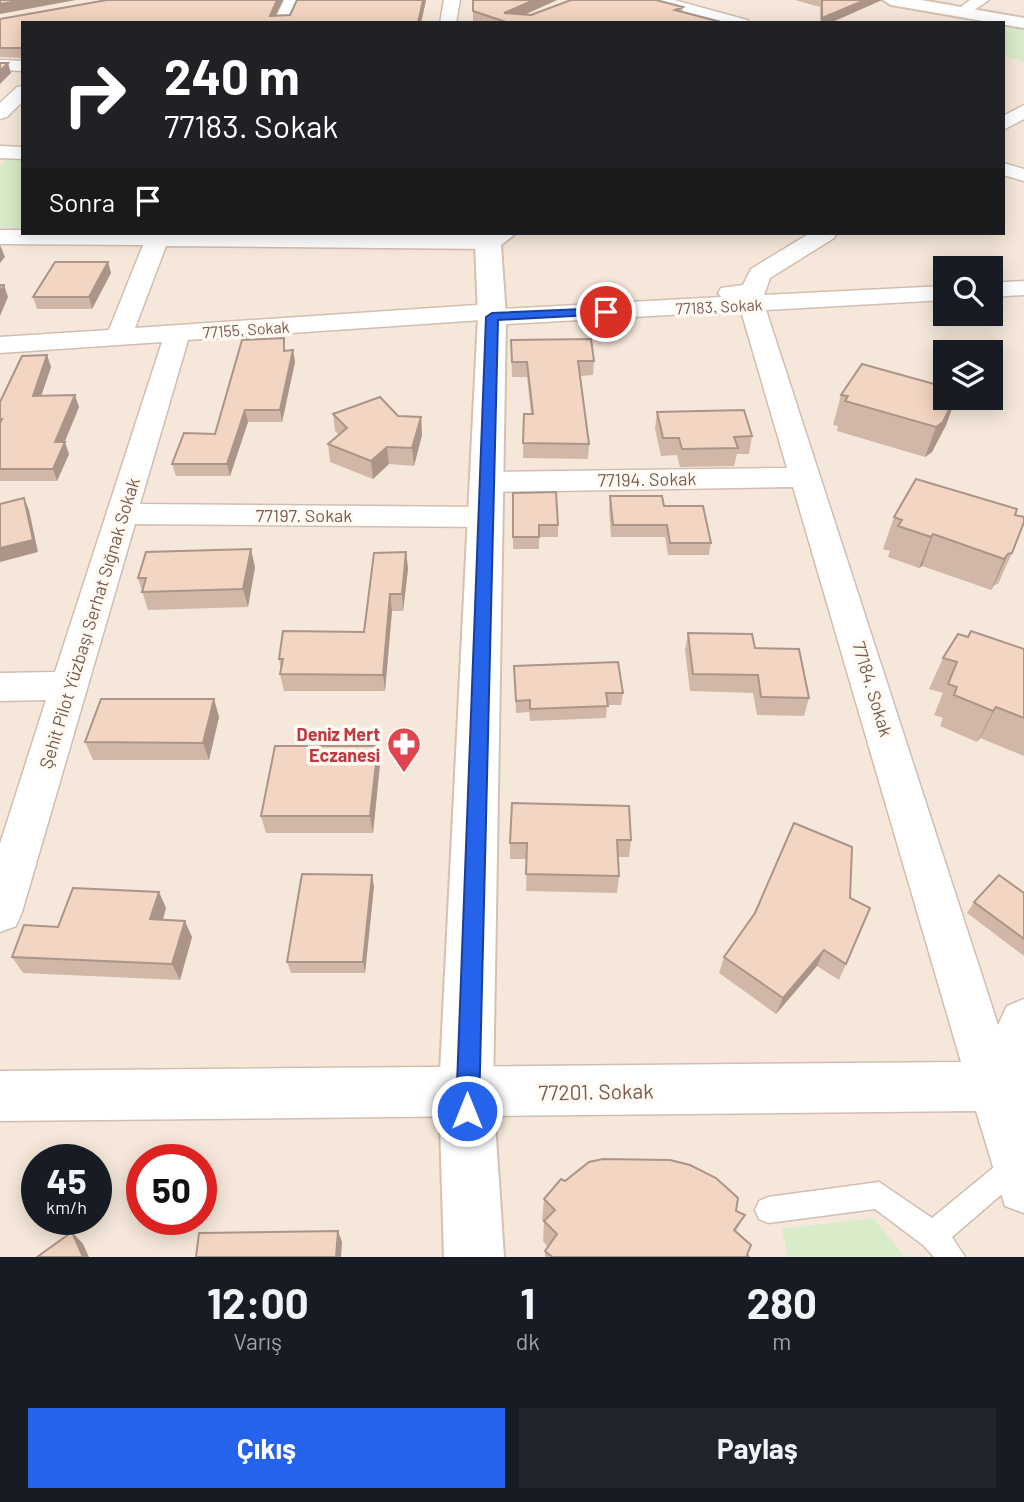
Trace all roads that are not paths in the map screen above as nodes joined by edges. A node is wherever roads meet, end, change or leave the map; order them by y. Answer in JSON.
{"nodes":[{"id":1,"x":292,"y":0,"type":"edge"},
{"id":2,"x":452,"y":0,"type":"edge"},
{"id":3,"x":657,"y":0,"type":"edge"},
{"id":4,"x":891,"y":0,"type":"edge"},
{"id":5,"x":934,"y":0,"type":"edge"},
{"id":6,"x":968,"y":6,"type":"edge"},
{"id":7,"x":718,"y":16,"type":"junction"},
{"id":8,"x":1024,"y":16,"type":"edge"},
{"id":9,"x":282,"y":21,"type":"edge"},
{"id":10,"x":448,"y":21,"type":"edge"},
{"id":11,"x":707,"y":21,"type":"edge"},
{"id":12,"x":734,"y":21,"type":"edge"},
{"id":13,"x":937,"y":21,"type":"edge"},
{"id":14,"x":1024,"y":23,"type":"edge"},
{"id":15,"x":0,"y":65,"type":"edge"},
{"id":16,"x":21,"y":66,"type":"edge"},
{"id":17,"x":21,"y":93,"type":"edge"},
{"id":18,"x":1020,"y":103,"type":"edge"},
{"id":19,"x":0,"y":113,"type":"edge"},
{"id":20,"x":1005,"y":122,"type":"edge"},
{"id":21,"x":0,"y":152,"type":"edge"},
{"id":22,"x":21,"y":153,"type":"edge"},
{"id":23,"x":1005,"y":170,"type":"edge"},
{"id":24,"x":1024,"y":175,"type":"edge"},
{"id":25,"x":823,"y":235,"type":"edge"},
{"id":26,"x":0,"y":237,"type":"edge"},
{"id":27,"x":403,"y":237,"type":"edge"},
{"id":28,"x":496,"y":237,"type":"edge"},
{"id":29,"x":148,"y":238,"type":"edge"},
{"id":30,"x":1024,"y":288,"type":"edge"},
{"id":31,"x":1003,"y":289,"type":"edge"},
{"id":32,"x":933,"y":293,"type":"edge"},
{"id":33,"x":752,"y":298,"type":"junction"},
{"id":34,"x":492,"y":311,"type":"junction"},
{"id":35,"x":177,"y":334,"type":"junction"},
{"id":36,"x":118,"y":337,"type":"junction"},
{"id":37,"x":0,"y":345,"type":"edge"},
{"id":38,"x":807,"y":477,"type":"junction"},
{"id":39,"x":485,"y":499,"type":"junction"},
{"id":40,"x":123,"y":514,"type":"junction"},
{"id":41,"x":69,"y":686,"type":"junction"},
{"id":42,"x":0,"y":687,"type":"edge"},
{"id":43,"x":0,"y":912,"type":"edge"},
{"id":44,"x":1024,"y":1022,"type":"edge"},
{"id":45,"x":1009,"y":1086,"type":"edge"},
{"id":46,"x":466,"y":1092,"type":"junction"},
{"id":47,"x":0,"y":1096,"type":"edge"},
{"id":48,"x":1020,"y":1176,"type":"edge"},
{"id":49,"x":768,"y":1210,"type":"dead end"},
{"id":50,"x":933,"y":1235,"type":"junction"},
{"id":51,"x":474,"y":1257,"type":"edge"},
{"id":52,"x":951,"y":1257,"type":"edge"}],
"edges":[{"from":1,"to":9,"type":"street"},
{"from":2,"to":10,"type":"street"},
{"from":3,"to":7,"type":"street"},
{"from":4,"to":6,"type":"main road"},
{"from":5,"to":6,"type":"main road"},
{"from":6,"to":8,"type":"main road"},
{"from":6,"to":13,"type":"main road"},
{"from":6,"to":14,"type":"main road"},
{"from":7,"to":11,"type":"street"},
{"from":7,"to":12,"type":"street"},
{"from":15,"to":16,"type":"street"},
{"from":17,"to":19,"type":"street"},
{"from":18,"to":20,"type":"street"},
{"from":21,"to":22,"type":"street"},
{"from":23,"to":24,"type":"street"},
{"from":25,"to":33,"type":"street"},
{"from":26,"to":29,"type":"street"},
{"from":27,"to":28,"type":"street"},
{"from":27,"to":29,"type":"street"},
{"from":28,"to":34,"type":"main road"},
{"from":29,"to":36,"type":"street"},
{"from":30,"to":31,"type":"street"},
{"from":32,"to":33,"type":"street","name":"77183. Sokak"},
{"from":33,"to":34,"type":"street","name":"77183. Sokak"},
{"from":33,"to":38,"type":"street","name":"77184. Sokak"},
{"from":34,"to":35,"type":"street","name":"77155. Sokak"},
{"from":34,"to":39,"type":"main road"},
{"from":35,"to":36,"type":"street","name":"77155. Sokak"},
{"from":35,"to":40,"type":"street","name":"Şehit Pilot Yüzbaşı Serhat Sığnak Sokak"},
{"from":36,"to":37,"type":"street","name":"77155. Sokak"},
{"from":38,"to":39,"type":"street","name":"77194. Sokak"},
{"from":38,"to":45,"type":"street","name":"77184. Sokak"},
{"from":39,"to":40,"type":"street","name":"77197. Sokak"},
{"from":39,"to":46,"type":"main road"},
{"from":40,"to":41,"type":"street","name":"Şehit Pilot Yüzbaşı Serhat Sığnak Sokak"},
{"from":41,"to":42,"type":"street"},
{"from":41,"to":43,"type":"street","name":"Şehit Pilot Yüzbaşı Serhat Sığnak Sokak"},
{"from":44,"to":45,"type":"street"},
{"from":45,"to":46,"type":"street","name":"77201. Sokak"},
{"from":45,"to":48,"type":"street","name":"77184. Sokak"},
{"from":46,"to":47,"type":"street","name":"77201. Sokak"},
{"from":46,"to":51,"type":"main road"},
{"from":48,"to":50,"type":"lane"},
{"from":49,"to":50,"type":"lane"},
{"from":50,"to":52,"type":"lane"}]}
